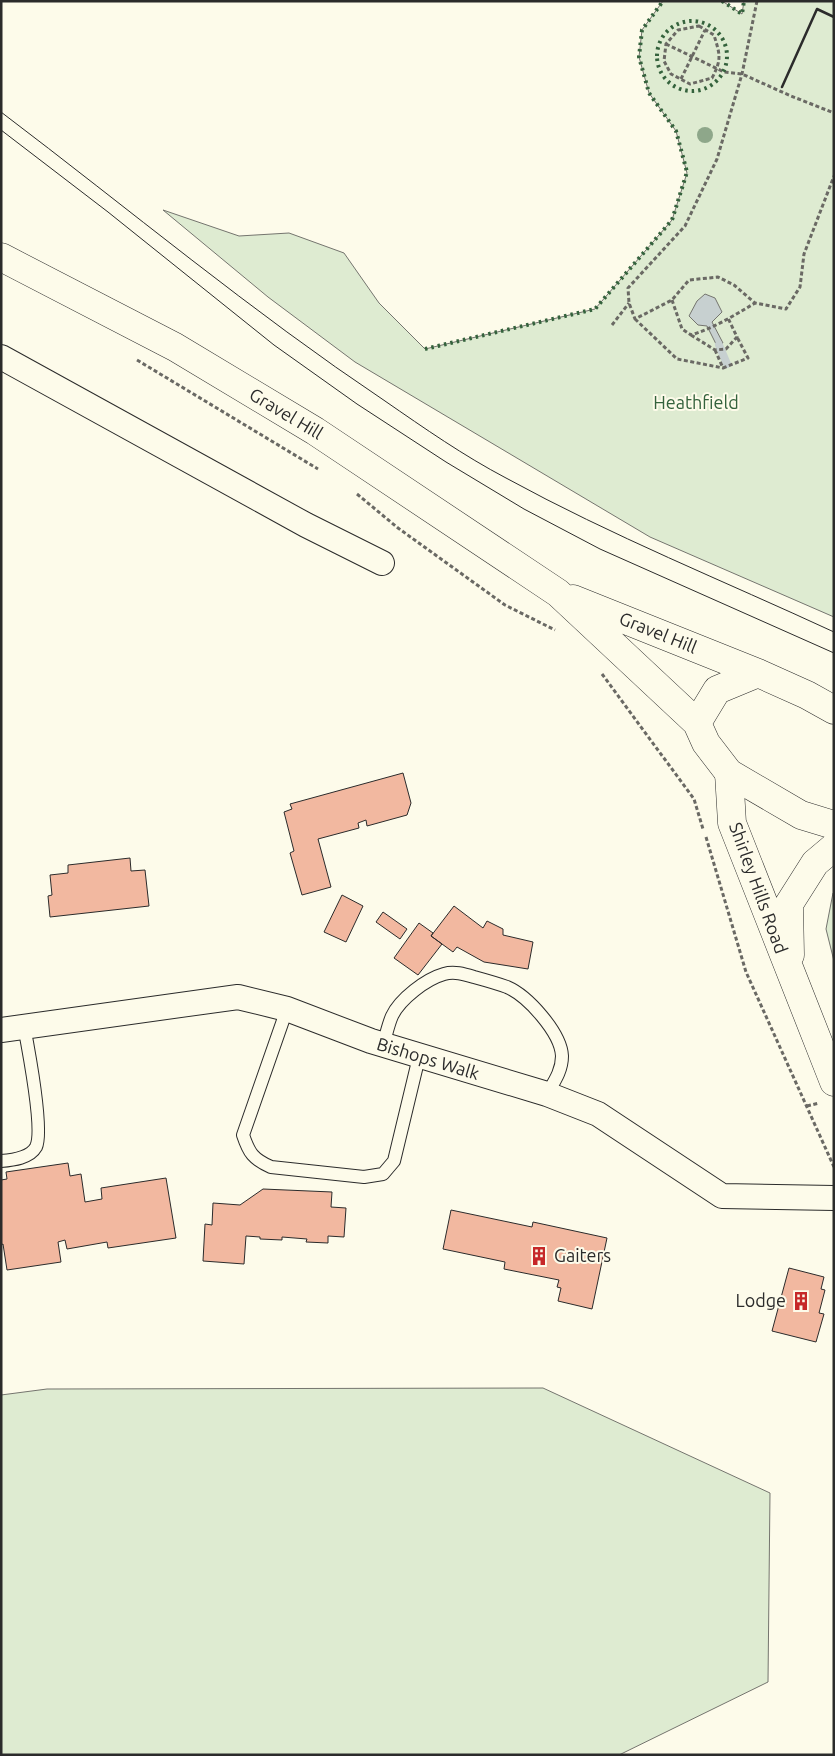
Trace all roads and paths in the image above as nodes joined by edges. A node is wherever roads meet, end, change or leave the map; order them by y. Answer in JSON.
{"nodes":[{"id":1,"x":757,"y":1,"type":"edge"},
{"id":2,"x":705,"y":30,"type":"junction"},
{"id":3,"x":666,"y":44,"type":"junction"},
{"id":4,"x":692,"y":57,"type":"junction"},
{"id":5,"x":717,"y":69,"type":"junction"},
{"id":6,"x":742,"y":74,"type":"junction"},
{"id":7,"x":681,"y":79,"type":"junction"},
{"id":8,"x":834,"y":113,"type":"edge"},
{"id":9,"x":834,"y":176,"type":"edge"},
{"id":10,"x":1,"y":257,"type":"edge"},
{"id":11,"x":672,"y":300,"type":"junction"},
{"id":12,"x":629,"y":303,"type":"junction"},
{"id":13,"x":755,"y":303,"type":"junction"},
{"id":14,"x":728,"y":318,"type":"junction"},
{"id":15,"x":635,"y":320,"type":"junction"},
{"id":16,"x":612,"y":325,"type":"dead end"},
{"id":17,"x":691,"y":335,"type":"junction"},
{"id":18,"x":737,"y":337,"type":"junction"},
{"id":19,"x":715,"y":350,"type":"junction"},
{"id":20,"x":1,"y":357,"type":"edge"},
{"id":21,"x":136,"y":360,"type":"dead end"},
{"id":22,"x":723,"y":368,"type":"junction"},
{"id":23,"x":320,"y":470,"type":"dead end"},
{"id":24,"x":353,"y":491,"type":"dead end"},
{"id":25,"x":382,"y":563,"type":"dead end"},
{"id":26,"x":558,"y":593,"type":"junction"},
{"id":27,"x":562,"y":634,"type":"dead end"},
{"id":28,"x":602,"y":673,"type":"dead end"},
{"id":29,"x":758,"y":673,"type":"junction"},
{"id":30,"x":834,"y":710,"type":"edge"},
{"id":31,"x":698,"y":723,"type":"junction"},
{"id":32,"x":729,"y":773,"type":"junction"},
{"id":33,"x":834,"y":825,"type":"edge"},
{"id":34,"x":834,"y":847,"type":"edge"},
{"id":35,"x":790,"y":972,"type":"junction"},
{"id":36,"x":287,"y":1009,"type":"junction"},
{"id":37,"x":13,"y":1028,"type":"edge"},
{"id":38,"x":383,"y":1045,"type":"junction"},
{"id":39,"x":419,"y":1057,"type":"junction"},
{"id":40,"x":834,"y":1082,"type":"edge"},
{"id":41,"x":547,"y":1094,"type":"junction"},
{"id":42,"x":1,"y":1161,"type":"edge"},
{"id":43,"x":834,"y":1166,"type":"edge"},
{"id":44,"x":834,"y":1198,"type":"edge"}],
"edges":[{"from":1,"to":6,"type":"path"},
{"from":2,"to":3,"type":"path"},
{"from":2,"to":4,"type":"path"},
{"from":2,"to":5,"type":"path"},
{"from":3,"to":4,"type":"path"},
{"from":3,"to":7,"type":"path"},
{"from":4,"to":5,"type":"path"},
{"from":4,"to":7,"type":"path"},
{"from":5,"to":6,"type":"path"},
{"from":5,"to":7,"type":"path"},
{"from":6,"to":8,"type":"path"},
{"from":6,"to":12,"type":"path"},
{"from":9,"to":13,"type":"path"},
{"from":10,"to":26,"type":"main road","name":"Gravel Hill"},
{"from":11,"to":13,"type":"path"},
{"from":11,"to":15,"type":"path"},
{"from":11,"to":17,"type":"path"},
{"from":12,"to":15,"type":"path"},
{"from":12,"to":16,"type":"path"},
{"from":13,"to":14,"type":"path"},
{"from":14,"to":17,"type":"path"},
{"from":14,"to":18,"type":"path"},
{"from":15,"to":22,"type":"path"},
{"from":17,"to":19,"type":"path"},
{"from":18,"to":19,"type":"path"},
{"from":18,"to":22,"type":"path"},
{"from":19,"to":22,"type":"path"},
{"from":20,"to":25,"type":"street"},
{"from":21,"to":23,"type":"path"},
{"from":24,"to":27,"type":"path"},
{"from":26,"to":29,"type":"main road","name":"Gravel Hill"},
{"from":26,"to":31,"type":"main road","name":"Gravel Hill"},
{"from":28,"to":43,"type":"path"},
{"from":29,"to":30,"type":"main road","name":"Gravel Hill"},
{"from":29,"to":31,"type":"main road"},
{"from":31,"to":32,"type":"main road","name":"Gravel Hill"},
{"from":32,"to":33,"type":"main road","name":"Gravel Hill"},
{"from":32,"to":35,"type":"main road","name":"Shirley Hills Road"},
{"from":34,"to":35,"type":"main road","name":"Shirley Hills Road"},
{"from":35,"to":40,"type":"main road","name":"Shirley Hills Road"},
{"from":36,"to":37,"type":"street","name":"Bishops Walk"},
{"from":36,"to":38,"type":"street","name":"Bishops Walk"},
{"from":36,"to":39,"type":"lane"},
{"from":37,"to":42,"type":"lane"},
{"from":38,"to":39,"type":"street","name":"Bishops Walk"},
{"from":38,"to":41,"type":"lane"},
{"from":39,"to":41,"type":"street","name":"Bishops Walk"},
{"from":41,"to":44,"type":"street","name":"Bishops Walk"}]}
